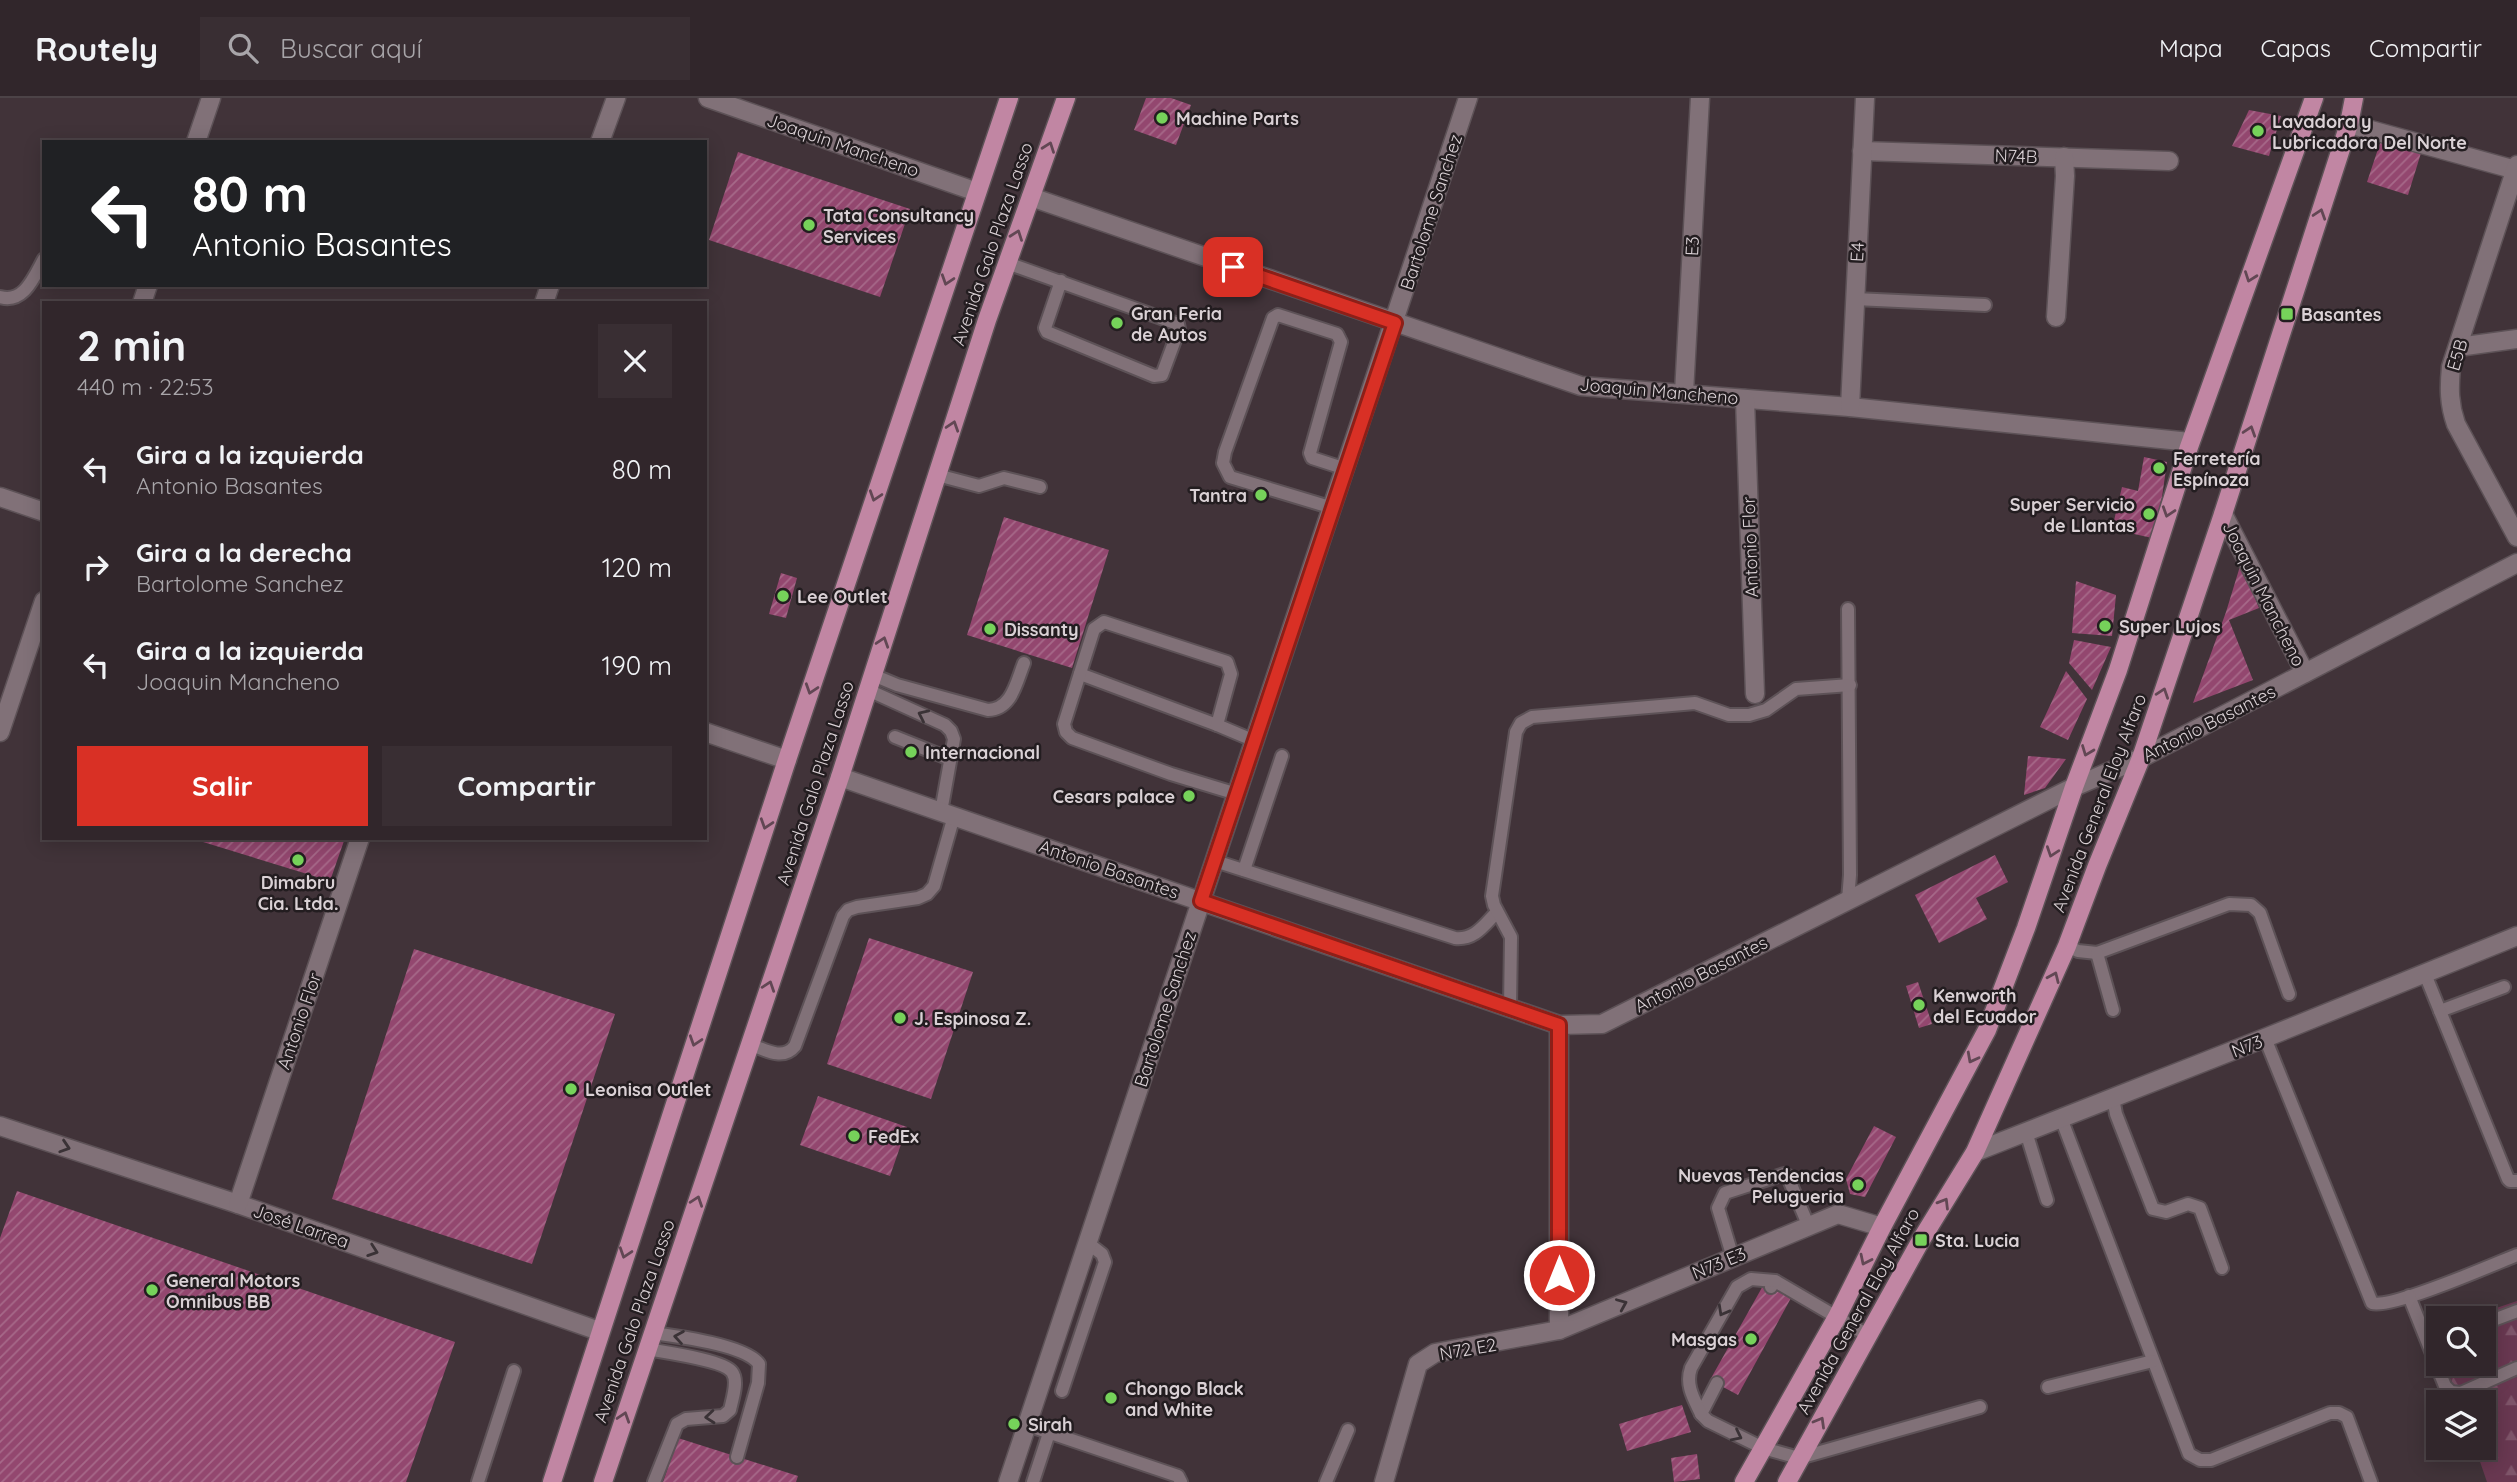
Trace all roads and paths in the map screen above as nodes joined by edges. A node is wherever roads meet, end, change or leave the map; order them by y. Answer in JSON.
{"nodes":[{"id":1,"x":211,"y":98,"type":"edge"},
{"id":2,"x":616,"y":98,"type":"edge"},
{"id":3,"x":708,"y":98,"type":"edge"},
{"id":4,"x":1009,"y":98,"type":"edge"},
{"id":5,"x":1066,"y":98,"type":"edge"},
{"id":6,"x":1468,"y":98,"type":"edge"},
{"id":7,"x":1700,"y":98,"type":"edge"},
{"id":8,"x":1865,"y":98,"type":"edge"},
{"id":9,"x":2314,"y":98,"type":"edge"},
{"id":10,"x":2354,"y":98,"type":"edge"},
{"id":11,"x":2349,"y":124,"type":"junction"},
{"id":12,"x":197,"y":140,"type":"edge"},
{"id":13,"x":601,"y":140,"type":"edge"},
{"id":14,"x":1862,"y":150,"type":"junction"},
{"id":15,"x":2064,"y":157,"type":"junction"},
{"id":16,"x":2169,"y":161,"type":"dead end"},
{"id":17,"x":2516,"y":168,"type":"edge"},
{"id":18,"x":977,"y":192,"type":"junction"},
{"id":19,"x":1031,"y":197,"type":"junction"},
{"id":20,"x":42,"y":262,"type":"edge"},
{"id":21,"x":1007,"y":263,"type":"junction"},
{"id":22,"x":1061,"y":281,"type":"junction"},
{"id":23,"x":0,"y":297,"type":"edge"},
{"id":24,"x":1855,"y":299,"type":"junction"},
{"id":25,"x":1985,"y":305,"type":"dead end"},
{"id":26,"x":2056,"y":317,"type":"dead end"},
{"id":27,"x":1395,"y":323,"type":"junction"},
{"id":28,"x":2517,"y":339,"type":"edge"},
{"id":29,"x":2458,"y":347,"type":"junction"},
{"id":30,"x":1684,"y":393,"type":"junction"},
{"id":31,"x":1745,"y":400,"type":"junction"},
{"id":32,"x":1850,"y":407,"type":"junction"},
{"id":33,"x":2190,"y":442,"type":"junction"},
{"id":34,"x":1346,"y":468,"type":"junction"},
{"id":35,"x":937,"y":475,"type":"junction"},
{"id":36,"x":1040,"y":487,"type":"dead end"},
{"id":37,"x":0,"y":498,"type":"edge"},
{"id":38,"x":1333,"y":508,"type":"junction"},
{"id":39,"x":42,"y":511,"type":"edge"},
{"id":40,"x":2223,"y":514,"type":"junction"},
{"id":41,"x":2517,"y":537,"type":"edge"},
{"id":42,"x":2517,"y":563,"type":"edge"},
{"id":43,"x":42,"y":607,"type":"edge"},
{"id":44,"x":1848,"y":609,"type":"dead end"},
{"id":45,"x":1024,"y":663,"type":"dead end"},
{"id":46,"x":2305,"y":673,"type":"junction"},
{"id":47,"x":1080,"y":674,"type":"junction"},
{"id":48,"x":870,"y":682,"type":"junction"},
{"id":49,"x":1850,"y":685,"type":"junction"},
{"id":50,"x":1755,"y":694,"type":"dead end"},
{"id":51,"x":1217,"y":725,"type":"junction"},
{"id":52,"x":0,"y":732,"type":"edge"},
{"id":53,"x":707,"y":733,"type":"edge"},
{"id":54,"x":895,"y":737,"type":"dead end"},
{"id":55,"x":1255,"y":741,"type":"junction"},
{"id":56,"x":1282,"y":755,"type":"dead end"},
{"id":57,"x":2141,"y":758,"type":"junction"},
{"id":58,"x":950,"y":759,"type":"junction"},
{"id":59,"x":787,"y":760,"type":"junction"},
{"id":60,"x":840,"y":777,"type":"junction"},
{"id":61,"x":2074,"y":787,"type":"junction"},
{"id":62,"x":1237,"y":794,"type":"junction"},
{"id":63,"x":947,"y":814,"type":"junction"},
{"id":64,"x":359,"y":840,"type":"edge"},
{"id":65,"x":1215,"y":861,"type":"junction"},
{"id":66,"x":1244,"y":870,"type":"junction"},
{"id":67,"x":1848,"y":900,"type":"junction"},
{"id":68,"x":1201,"y":901,"type":"junction"},
{"id":69,"x":1497,"y":912,"type":"junction"},
{"id":70,"x":2517,"y":936,"type":"edge"},
{"id":71,"x":2067,"y":946,"type":"junction"},
{"id":72,"x":2097,"y":953,"type":"junction"},
{"id":73,"x":2425,"y":974,"type":"junction"},
{"id":74,"x":2504,"y":987,"type":"dead end"},
{"id":75,"x":2290,"y":994,"type":"dead end"},
{"id":76,"x":1510,"y":1008,"type":"junction"},
{"id":77,"x":2113,"y":1010,"type":"dead end"},
{"id":78,"x":2440,"y":1011,"type":"junction"},
{"id":79,"x":1559,"y":1025,"type":"junction"},
{"id":80,"x":2265,"y":1038,"type":"junction"},
{"id":81,"x":750,"y":1044,"type":"junction"},
{"id":82,"x":2113,"y":1098,"type":"junction"},
{"id":83,"x":2061,"y":1118,"type":"junction"},
{"id":84,"x":0,"y":1126,"type":"edge"},
{"id":85,"x":2026,"y":1132,"type":"junction"},
{"id":86,"x":1975,"y":1152,"type":"junction"},
{"id":87,"x":2517,"y":1181,"type":"edge"},
{"id":88,"x":2047,"y":1200,"type":"dead end"},
{"id":89,"x":238,"y":1204,"type":"junction"},
{"id":90,"x":1809,"y":1227,"type":"junction"},
{"id":91,"x":1882,"y":1227,"type":"junction"},
{"id":92,"x":1088,"y":1243,"type":"junction"},
{"id":93,"x":2517,"y":1255,"type":"edge"},
{"id":94,"x":1733,"y":1258,"type":"junction"},
{"id":95,"x":2222,"y":1268,"type":"dead end"},
{"id":96,"x":2409,"y":1296,"type":"junction"},
{"id":97,"x":2517,"y":1311,"type":"edge"},
{"id":98,"x":1837,"y":1317,"type":"junction"},
{"id":99,"x":2496,"y":1319,"type":"edge"},
{"id":100,"x":2426,"y":1329,"type":"edge"},
{"id":101,"x":1559,"y":1330,"type":"junction"},
{"id":102,"x":599,"y":1331,"type":"junction"},
{"id":103,"x":1869,"y":1336,"type":"junction"},
{"id":104,"x":649,"y":1341,"type":"junction"},
{"id":105,"x":2153,"y":1361,"type":"junction"},
{"id":106,"x":2517,"y":1368,"type":"edge"},
{"id":107,"x":514,"y":1371,"type":"dead end"},
{"id":108,"x":2442,"y":1376,"type":"edge"},
{"id":109,"x":1717,"y":1383,"type":"dead end"},
{"id":110,"x":2048,"y":1387,"type":"dead end"},
{"id":111,"x":1062,"y":1391,"type":"dead end"},
{"id":112,"x":1980,"y":1407,"type":"dead end"},
{"id":113,"x":1701,"y":1415,"type":"junction"},
{"id":114,"x":1027,"y":1425,"type":"junction"},
{"id":115,"x":1348,"y":1430,"type":"dead end"},
{"id":116,"x":1049,"y":1433,"type":"junction"},
{"id":117,"x":1763,"y":1448,"type":"junction"},
{"id":118,"x":737,"y":1457,"type":"dead end"},
{"id":119,"x":1799,"y":1458,"type":"junction"},
{"id":120,"x":478,"y":1482,"type":"edge"},
{"id":121,"x":552,"y":1482,"type":"edge"},
{"id":122,"x":603,"y":1482,"type":"edge"},
{"id":123,"x":654,"y":1482,"type":"edge"},
{"id":124,"x":1008,"y":1482,"type":"edge"},
{"id":125,"x":1033,"y":1482,"type":"edge"},
{"id":126,"x":1181,"y":1482,"type":"edge"},
{"id":127,"x":1326,"y":1482,"type":"edge"},
{"id":128,"x":1384,"y":1482,"type":"edge"},
{"id":129,"x":1744,"y":1482,"type":"edge"},
{"id":130,"x":1787,"y":1482,"type":"edge"},
{"id":131,"x":2371,"y":1482,"type":"edge"}],
"edges":[{"from":1,"to":12,"type":"street"},
{"from":2,"to":13,"type":"street"},
{"from":3,"to":18,"type":"street","name":"Joaquin Mancheno"},
{"from":4,"to":18,"type":"main road","name":"Avenida Galo Plaza Lasso"},
{"from":19,"to":5,"type":"main road","name":"Avenida Galo Plaza Lasso","one_way":true},
{"from":6,"to":27,"type":"street","name":"Bartolome Sanchez"},
{"from":7,"to":30,"type":"street","name":"E3"},
{"from":8,"to":14,"type":"street","name":"E4"},
{"from":9,"to":33,"type":"main road","name":"Avenida General Eloy Alfaro","one_way":true},
{"from":10,"to":11,"type":"main road","name":"Avenida General Eloy Alfaro"},
{"from":11,"to":17,"type":"street"},
{"from":40,"to":11,"type":"main road","name":"Avenida General Eloy Alfaro","one_way":true},
{"from":14,"to":15,"type":"street","name":"N74B"},
{"from":14,"to":24,"type":"street","name":"E4"},
{"from":15,"to":16,"type":"street","name":"N74B"},
{"from":15,"to":26,"type":"street"},
{"from":17,"to":29,"type":"street","name":"E5B"},
{"from":18,"to":59,"type":"main road","name":"Avenida Galo Plaza Lasso","one_way":true},
{"from":21,"to":19,"type":"main road","name":"Avenida Galo Plaza Lasso","one_way":true},
{"from":19,"to":27,"type":"street","name":"Joaquin Mancheno"},
{"from":20,"to":23,"type":"lane"},
{"from":21,"to":22,"type":"lane"},
{"from":35,"to":21,"type":"main road","name":"Avenida Galo Plaza Lasso","one_way":true},
{"from":22,"to":22,"type":"lane"},
{"from":24,"to":25,"type":"lane"},
{"from":24,"to":32,"type":"street","name":"E4"},
{"from":27,"to":30,"type":"street","name":"Joaquin Mancheno"},
{"from":27,"to":34,"type":"street","name":"Bartolome Sanchez"},
{"from":28,"to":29,"type":"street"},
{"from":29,"to":41,"type":"street","name":"E5B"},
{"from":30,"to":31,"type":"street","name":"Joaquin Mancheno"},
{"from":31,"to":32,"type":"street","name":"Joaquin Mancheno"},
{"from":31,"to":50,"type":"street","name":"Antonio Flor"},
{"from":32,"to":33,"type":"street","name":"Joaquin Mancheno"},
{"from":33,"to":61,"type":"main road","name":"Avenida General Eloy Alfaro","one_way":true},
{"from":34,"to":38,"type":"street","name":"Bartolome Sanchez"},
{"from":34,"to":38,"type":"lane"},
{"from":35,"to":36,"type":"lane"},
{"from":48,"to":35,"type":"main road","name":"Avenida Galo Plaza Lasso","one_way":true},
{"from":37,"to":39,"type":"street"},
{"from":38,"to":55,"type":"street","name":"Bartolome Sanchez"},
{"from":40,"to":46,"type":"street","name":"Joaquin Mancheno"},
{"from":57,"to":40,"type":"main road","name":"Avenida General Eloy Alfaro","one_way":true},
{"from":42,"to":46,"type":"street","name":"Antonio Basantes"},
{"from":43,"to":52,"type":"street"},
{"from":44,"to":49,"type":"lane"},
{"from":45,"to":48,"type":"lane"},
{"from":46,"to":57,"type":"street","name":"Antonio Basantes"},
{"from":47,"to":51,"type":"lane"},
{"from":47,"to":51,"type":"lane"},
{"from":47,"to":62,"type":"lane"},
{"from":58,"to":48,"type":"lane","one_way":true},
{"from":48,"to":60,"type":"main road","name":"Avenida Galo Plaza Lasso"},
{"from":49,"to":67,"type":"lane"},
{"from":49,"to":69,"type":"lane"},
{"from":51,"to":55,"type":"lane"},
{"from":53,"to":59,"type":"street"},
{"from":54,"to":58,"type":"lane"},
{"from":55,"to":62,"type":"street","name":"Bartolome Sanchez"},
{"from":56,"to":66,"type":"lane"},
{"from":57,"to":61,"type":"street","name":"Antonio Basantes"},
{"from":57,"to":71,"type":"main road","name":"Avenida General Eloy Alfaro"},
{"from":58,"to":63,"type":"lane"},
{"from":59,"to":102,"type":"main road","name":"Avenida Galo Plaza Lasso","one_way":true},
{"from":60,"to":63,"type":"street","name":"Antonio Basantes"},
{"from":81,"to":60,"type":"main road","name":"Avenida Galo Plaza Lasso","one_way":true},
{"from":61,"to":67,"type":"street","name":"Antonio Basantes"},
{"from":61,"to":91,"type":"main road","name":"Avenida General Eloy Alfaro","one_way":true},
{"from":62,"to":65,"type":"street","name":"Bartolome Sanchez"},
{"from":63,"to":68,"type":"street","name":"Antonio Basantes"},
{"from":63,"to":81,"type":"lane"},
{"from":64,"to":89,"type":"street","name":"Antonio Flor"},
{"from":65,"to":66,"type":"lane"},
{"from":65,"to":68,"type":"street","name":"Bartolome Sanchez"},
{"from":66,"to":69,"type":"lane"},
{"from":67,"to":79,"type":"street","name":"Antonio Basantes"},
{"from":68,"to":76,"type":"street","name":"Antonio Basantes"},
{"from":68,"to":92,"type":"street","name":"Bartolome Sanchez"},
{"from":69,"to":76,"type":"lane"},
{"from":70,"to":73,"type":"street","name":"N73"},
{"from":71,"to":72,"type":"lane"},
{"from":86,"to":71,"type":"main road","name":"Avenida General Eloy Alfaro","one_way":true},
{"from":72,"to":75,"type":"lane"},
{"from":72,"to":77,"type":"lane"},
{"from":73,"to":78,"type":"lane"},
{"from":73,"to":80,"type":"street","name":"N73"},
{"from":74,"to":78,"type":"lane"},
{"from":76,"to":79,"type":"street","name":"Antonio Basantes"},
{"from":78,"to":87,"type":"lane"},
{"from":79,"to":101,"type":"street"},
{"from":80,"to":82,"type":"street","name":"N73"},
{"from":80,"to":96,"type":"lane"},
{"from":104,"to":81,"type":"main road","name":"Avenida Galo Plaza Lasso","one_way":true},
{"from":82,"to":83,"type":"street","name":"N73"},
{"from":82,"to":95,"type":"lane"},
{"from":83,"to":85,"type":"street","name":"N73"},
{"from":83,"to":105,"type":"lane"},
{"from":84,"to":89,"type":"street","name":"José Larrea","one_way":true},
{"from":85,"to":86,"type":"street","name":"N73"},
{"from":85,"to":88,"type":"lane"},
{"from":103,"to":86,"type":"main road","name":"Avenida General Eloy Alfaro","one_way":true},
{"from":89,"to":102,"type":"street","name":"José Larrea","one_way":true},
{"from":90,"to":91,"type":"street","name":"N73 E3"},
{"from":90,"to":94,"type":"street","name":"N73 E3"},
{"from":90,"to":94,"type":"lane"},
{"from":91,"to":98,"type":"main road","name":"Avenida General Eloy Alfaro","one_way":true},
{"from":92,"to":111,"type":"lane"},
{"from":92,"to":114,"type":"street","name":"Bartolome Sanchez"},
{"from":93,"to":96,"type":"lane"},
{"from":101,"to":94,"type":"street","name":"N73 E3","one_way":true},
{"from":96,"to":100,"type":"lane"},
{"from":97,"to":99,"type":"lane"},
{"from":98,"to":103,"type":"lane"},
{"from":98,"to":113,"type":"lane","one_way":true},
{"from":98,"to":117,"type":"main road","name":"Avenida General Eloy Alfaro"},
{"from":101,"to":128,"type":"street","name":"N72 E2"},
{"from":102,"to":121,"type":"main road","name":"Avenida Galo Plaza Lasso"},
{"from":119,"to":103,"type":"main road","name":"Avenida General Eloy Alfaro","one_way":true},
{"from":118,"to":104,"type":"lane","one_way":true},
{"from":122,"to":104,"type":"main road","name":"Avenida Galo Plaza Lasso","one_way":true},
{"from":104,"to":123,"type":"lane","one_way":true},
{"from":105,"to":110,"type":"lane"},
{"from":105,"to":131,"type":"lane"},
{"from":106,"to":108,"type":"lane"},
{"from":107,"to":120,"type":"lane"},
{"from":109,"to":113,"type":"lane"},
{"from":112,"to":119,"type":"lane"},
{"from":113,"to":117,"type":"lane","one_way":true},
{"from":114,"to":116,"type":"lane"},
{"from":114,"to":124,"type":"street","name":"Bartolome Sanchez"},
{"from":115,"to":127,"type":"lane"},
{"from":116,"to":125,"type":"lane"},
{"from":116,"to":126,"type":"lane"},
{"from":117,"to":119,"type":"lane"},
{"from":117,"to":129,"type":"main road","name":"Avenida General Eloy Alfaro"},
{"from":119,"to":130,"type":"main road","name":"Avenida General Eloy Alfaro"}]}
